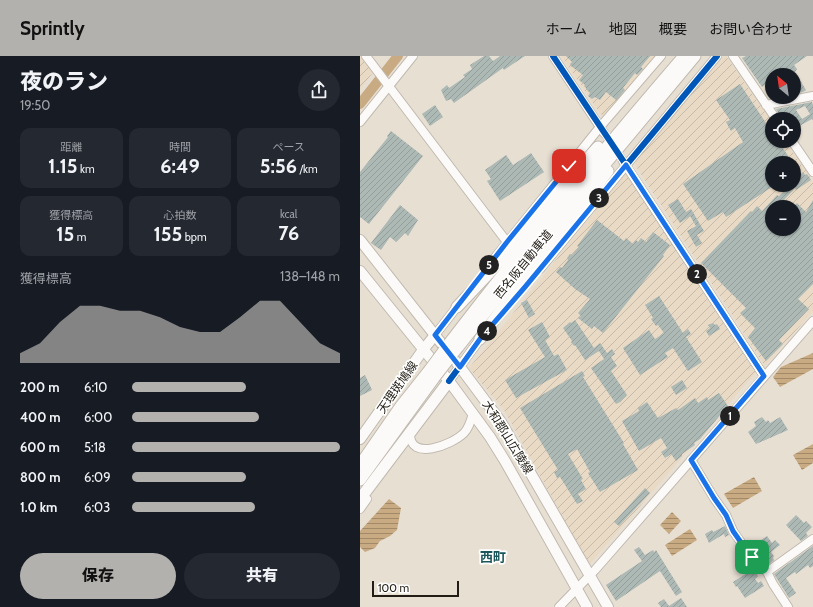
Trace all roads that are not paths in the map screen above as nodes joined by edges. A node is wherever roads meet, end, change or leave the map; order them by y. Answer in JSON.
{"nodes":[{"id":1,"x":366,"y":56,"type":"edge"},
{"id":2,"x":413,"y":56,"type":"edge"},
{"id":3,"x":553,"y":56,"type":"edge"},
{"id":4,"x":661,"y":56,"type":"edge"},
{"id":5,"x":683,"y":56,"type":"edge"},
{"id":6,"x":695,"y":56,"type":"edge"},
{"id":7,"x":717,"y":56,"type":"edge"},
{"id":8,"x":733,"y":56,"type":"edge"},
{"id":9,"x":388,"y":85,"type":"junction"},
{"id":10,"x":813,"y":96,"type":"edge"},
{"id":11,"x":659,"y":98,"type":"junction"},
{"id":12,"x":801,"y":98,"type":"edge"},
{"id":13,"x":765,"y":103,"type":"edge"},
{"id":14,"x":766,"y":104,"type":"edge"},
{"id":15,"x":771,"y":112,"type":"edge"},
{"id":16,"x":360,"y":122,"type":"edge"},
{"id":17,"x":602,"y":130,"type":"junction"},
{"id":18,"x":797,"y":148,"type":"edge"},
{"id":19,"x":624,"y":162,"type":"junction"},
{"id":20,"x":813,"y":172,"type":"edge"},
{"id":21,"x":360,"y":240,"type":"edge"},
{"id":22,"x":507,"y":242,"type":"junction"},
{"id":23,"x":360,"y":271,"type":"edge"},
{"id":24,"x":457,"y":307,"type":"junction"},
{"id":25,"x":813,"y":321,"type":"edge"},
{"id":26,"x":435,"y":335,"type":"junction"},
{"id":27,"x":480,"y":339,"type":"junction"},
{"id":28,"x":454,"y":344,"type":"junction"},
{"id":29,"x":423,"y":350,"type":"junction"},
{"id":30,"x":460,"y":367,"type":"junction"},
{"id":31,"x":431,"y":375,"type":"junction"},
{"id":32,"x":764,"y":376,"type":"junction"},
{"id":33,"x":449,"y":381,"type":"junction"},
{"id":34,"x":401,"y":406,"type":"junction"},
{"id":35,"x":473,"y":413,"type":"junction"},
{"id":36,"x":410,"y":433,"type":"junction"},
{"id":37,"x":360,"y":439,"type":"edge"},
{"id":38,"x":360,"y":459,"type":"edge"},
{"id":39,"x":691,"y":460,"type":"junction"},
{"id":40,"x":360,"y":465,"type":"edge"},
{"id":41,"x":360,"y":480,"type":"edge"},
{"id":42,"x":364,"y":499,"type":"edge"},
{"id":43,"x":360,"y":509,"type":"edge"},
{"id":44,"x":813,"y":538,"type":"edge"},
{"id":45,"x":767,"y":572,"type":"junction"},
{"id":46,"x":589,"y":575,"type":"junction"},
{"id":47,"x":577,"y":588,"type":"junction"},
{"id":48,"x":559,"y":607,"type":"edge"},
{"id":49,"x":587,"y":607,"type":"edge"},
{"id":50,"x":608,"y":607,"type":"edge"},
{"id":51,"x":788,"y":607,"type":"edge"}],
"edges":[{"from":1,"to":9,"type":"street"},
{"from":2,"to":9,"type":"street"},
{"from":3,"to":17,"type":"street"},
{"from":4,"to":17,"type":"street"},
{"from":5,"to":24,"type":"highway"},
{"from":5,"to":28,"type":"highway","name":"西名阪自動車道"},
{"from":6,"to":11,"type":"highway","name":"西名阪自動車道"},
{"from":7,"to":19,"type":"street"},
{"from":8,"to":13,"type":"street"},
{"from":9,"to":16,"type":"street"},
{"from":9,"to":22,"type":"street"},
{"from":10,"to":12,"type":"street"},
{"from":11,"to":27,"type":"highway"},
{"from":11,"to":28,"type":"highway","name":"西名阪自動車道"},
{"from":14,"to":15,"type":"street"},
{"from":17,"to":22,"type":"street"},
{"from":18,"to":20,"type":"street"},
{"from":19,"to":27,"type":"street"},
{"from":19,"to":32,"type":"street"},
{"from":21,"to":26,"type":"main road","name":"大和郡山広陵線"},
{"from":22,"to":24,"type":"street"},
{"from":23,"to":29,"type":"main road","name":"大和郡山広陵線"},
{"from":24,"to":26,"type":"street"},
{"from":25,"to":32,"type":"street"},
{"from":26,"to":29,"type":"main road","name":"天理斑鳩線"},
{"from":26,"to":30,"type":"main road","name":"大和郡山広陵線"},
{"from":27,"to":30,"type":"street"},
{"from":28,"to":31,"type":"highway","name":"西名阪自動車道","bridge":true},
{"from":29,"to":33,"type":"main road","name":"大和郡山広陵線"},
{"from":29,"to":37,"type":"main road","name":"天理斑鳩線"},
{"from":30,"to":33,"type":"street"},
{"from":30,"to":46,"type":"main road","name":"大和郡山広陵線"},
{"from":31,"to":34,"type":"highway","name":"西名阪自動車道"},
{"from":31,"to":41,"type":"highway","name":"西名阪自動車道"},
{"from":32,"to":39,"type":"street"},
{"from":33,"to":35,"type":"main road","name":"大和郡山広陵線"},
{"from":33,"to":36,"type":"highway"},
{"from":34,"to":38,"type":"highway"},
{"from":34,"to":40,"type":"highway","name":"西名阪自動車道"},
{"from":35,"to":36,"type":"street"},
{"from":35,"to":47,"type":"main road","name":"大和郡山広陵線"},
{"from":36,"to":42,"type":"highway"},
{"from":39,"to":45,"type":"street"},
{"from":39,"to":46,"type":"street"},
{"from":42,"to":43,"type":"street"},
{"from":44,"to":45,"type":"street"},
{"from":45,"to":51,"type":"street"},
{"from":46,"to":47,"type":"street"},
{"from":46,"to":50,"type":"main road","name":"大和郡山広陵線"},
{"from":47,"to":48,"type":"street"},
{"from":47,"to":49,"type":"main road","name":"大和郡山広陵線"}]}
